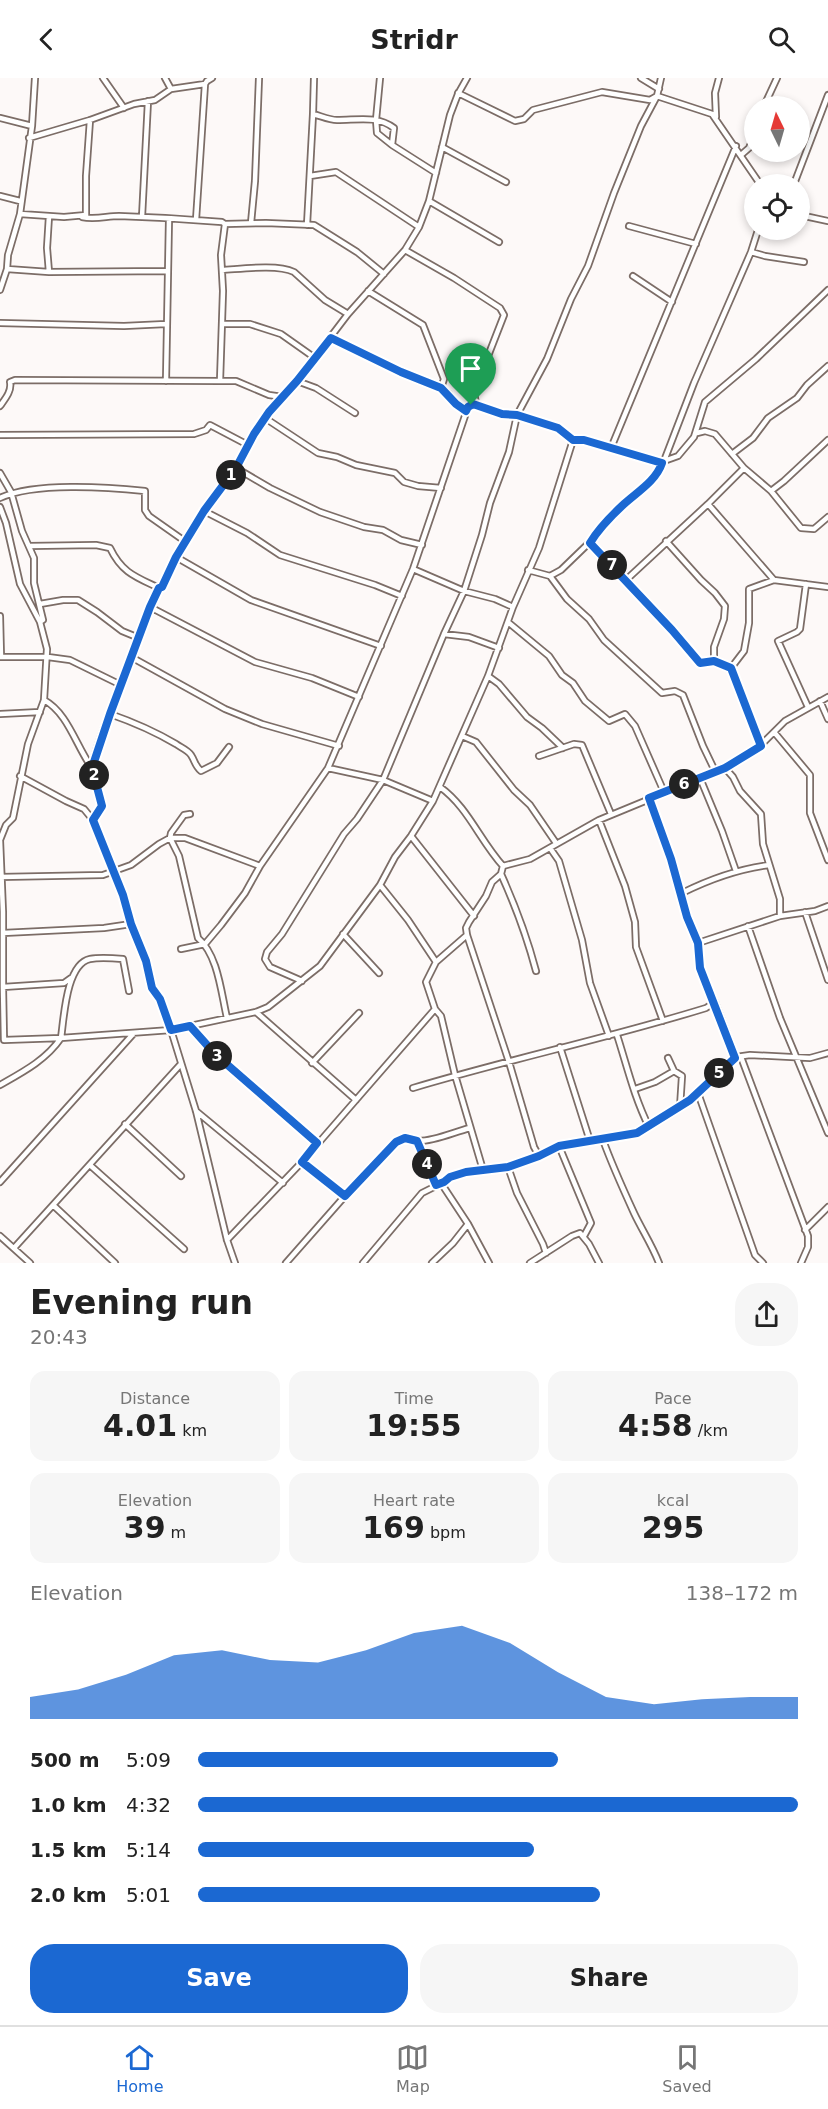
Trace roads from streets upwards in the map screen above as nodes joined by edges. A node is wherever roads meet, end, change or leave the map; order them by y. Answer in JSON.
{"nodes":[{"id":1,"x":35,"y":78,"type":"edge"},
{"id":2,"x":103,"y":78,"type":"edge"},
{"id":3,"x":165,"y":78,"type":"edge"},
{"id":4,"x":212,"y":78,"type":"edge"},
{"id":5,"x":260,"y":78,"type":"edge"},
{"id":6,"x":314,"y":78,"type":"edge"},
{"id":7,"x":380,"y":78,"type":"edge"},
{"id":8,"x":467,"y":78,"type":"edge"},
{"id":9,"x":641,"y":78,"type":"edge"},
{"id":10,"x":661,"y":78,"type":"edge"},
{"id":11,"x":719,"y":78,"type":"edge"},
{"id":12,"x":777,"y":78,"type":"edge"},
{"id":13,"x":205,"y":84,"type":"junction"},
{"id":14,"x":171,"y":89,"type":"junction"},
{"id":15,"x":659,"y":89,"type":"junction"},
{"id":16,"x":458,"y":93,"type":"junction"},
{"id":17,"x":828,"y":95,"type":"edge"},
{"id":18,"x":657,"y":96,"type":"junction"},
{"id":19,"x":769,"y":96,"type":"edge"},
{"id":20,"x":148,"y":101,"type":"junction"},
{"id":21,"x":124,"y":108,"type":"junction"},
{"id":22,"x":313,"y":114,"type":"junction"},
{"id":23,"x":0,"y":118,"type":"edge"},
{"id":24,"x":90,"y":120,"type":"junction"},
{"id":25,"x":376,"y":120,"type":"junction"},
{"id":26,"x":716,"y":120,"type":"junction"},
{"id":27,"x":32,"y":126,"type":"junction"},
{"id":28,"x":29,"y":138,"type":"junction"},
{"id":29,"x":392,"y":145,"type":"junction"},
{"id":30,"x":736,"y":146,"type":"junction"},
{"id":31,"x":442,"y":147,"type":"junction"},
{"id":32,"x":744,"y":153,"type":"edge"},
{"id":33,"x":741,"y":155,"type":"junction"},
{"id":34,"x":436,"y":173,"type":"junction"},
{"id":35,"x":753,"y":174,"type":"edge"},
{"id":36,"x":798,"y":174,"type":"edge"},
{"id":37,"x":310,"y":176,"type":"junction"},
{"id":38,"x":506,"y":182,"type":"dead end"},
{"id":39,"x":0,"y":196,"type":"edge"},
{"id":40,"x":20,"y":201,"type":"junction"},
{"id":41,"x":429,"y":201,"type":"junction"},
{"id":42,"x":20,"y":214,"type":"junction"},
{"id":43,"x":87,"y":215,"type":"junction"},
{"id":44,"x":49,"y":216,"type":"junction"},
{"id":45,"x":142,"y":217,"type":"junction"},
{"id":46,"x":810,"y":217,"type":"edge"},
{"id":47,"x":169,"y":219,"type":"junction"},
{"id":48,"x":196,"y":220,"type":"junction"},
{"id":49,"x":828,"y":221,"type":"edge"},
{"id":50,"x":251,"y":223,"type":"junction"},
{"id":51,"x":225,"y":224,"type":"junction"},
{"id":52,"x":307,"y":225,"type":"junction"},
{"id":53,"x":629,"y":226,"type":"dead end"},
{"id":54,"x":419,"y":227,"type":"junction"},
{"id":55,"x":755,"y":240,"type":"edge"},
{"id":56,"x":499,"y":242,"type":"dead end"},
{"id":57,"x":696,"y":244,"type":"junction"},
{"id":58,"x":405,"y":250,"type":"junction"},
{"id":59,"x":751,"y":252,"type":"junction"},
{"id":60,"x":804,"y":262,"type":"dead end"},
{"id":61,"x":7,"y":269,"type":"junction"},
{"id":62,"x":222,"y":270,"type":"junction"},
{"id":63,"x":167,"y":271,"type":"junction"},
{"id":64,"x":49,"y":272,"type":"junction"},
{"id":65,"x":384,"y":274,"type":"junction"},
{"id":66,"x":633,"y":276,"type":"dead end"},
{"id":67,"x":0,"y":290,"type":"edge"},
{"id":68,"x":828,"y":290,"type":"edge"},
{"id":69,"x":368,"y":291,"type":"junction"},
{"id":70,"x":672,"y":302,"type":"junction"},
{"id":71,"x":348,"y":314,"type":"junction"},
{"id":72,"x":0,"y":323,"type":"edge"},
{"id":73,"x":166,"y":324,"type":"junction"},
{"id":74,"x":222,"y":324,"type":"junction"},
{"id":75,"x":331,"y":338,"type":"junction"},
{"id":76,"x":315,"y":358,"type":"junction"},
{"id":77,"x":828,"y":366,"type":"edge"},
{"id":78,"x":166,"y":381,"type":"junction"},
{"id":79,"x":220,"y":381,"type":"junction"},
{"id":80,"x":297,"y":381,"type":"junction"},
{"id":81,"x":441,"y":388,"type":"junction"},
{"id":82,"x":283,"y":397,"type":"junction"},
{"id":83,"x":476,"y":404,"type":"junction"},
{"id":84,"x":0,"y":406,"type":"edge"},
{"id":85,"x":466,"y":411,"type":"junction"},
{"id":86,"x":356,"y":413,"type":"dead end"},
{"id":87,"x":517,"y":415,"type":"junction"},
{"id":88,"x":265,"y":418,"type":"junction"},
{"id":89,"x":697,"y":433,"type":"junction"},
{"id":90,"x":0,"y":435,"type":"edge"},
{"id":91,"x":573,"y":440,"type":"junction"},
{"id":92,"x":828,"y":440,"type":"edge"},
{"id":93,"x":248,"y":445,"type":"junction"},
{"id":94,"x":611,"y":448,"type":"junction"},
{"id":95,"x":732,"y":454,"type":"junction"},
{"id":96,"x":663,"y":462,"type":"junction"},
{"id":97,"x":236,"y":468,"type":"junction"},
{"id":98,"x":744,"y":468,"type":"junction"},
{"id":99,"x":0,"y":473,"type":"edge"},
{"id":100,"x":441,"y":488,"type":"junction"},
{"id":101,"x":771,"y":491,"type":"junction"},
{"id":102,"x":11,"y":492,"type":"junction"},
{"id":103,"x":0,"y":498,"type":"edge"},
{"id":104,"x":708,"y":504,"type":"junction"},
{"id":105,"x":0,"y":507,"type":"edge"},
{"id":106,"x":204,"y":511,"type":"junction"},
{"id":107,"x":828,"y":517,"type":"edge"},
{"id":108,"x":666,"y":541,"type":"junction"},
{"id":109,"x":186,"y":542,"type":"junction"},
{"id":110,"x":590,"y":543,"type":"junction"},
{"id":111,"x":422,"y":545,"type":"junction"},
{"id":112,"x":29,"y":546,"type":"junction"},
{"id":113,"x":176,"y":557,"type":"junction"},
{"id":114,"x":413,"y":569,"type":"junction"},
{"id":115,"x":528,"y":570,"type":"junction"},
{"id":116,"x":550,"y":576,"type":"junction"},
{"id":117,"x":626,"y":580,"type":"junction"},
{"id":118,"x":774,"y":580,"type":"junction"},
{"id":119,"x":806,"y":584,"type":"junction"},
{"id":120,"x":828,"y":587,"type":"edge"},
{"id":121,"x":159,"y":588,"type":"junction"},
{"id":122,"x":464,"y":591,"type":"junction"},
{"id":123,"x":402,"y":596,"type":"junction"},
{"id":124,"x":39,"y":604,"type":"junction"},
{"id":125,"x":150,"y":607,"type":"junction"},
{"id":126,"x":513,"y":608,"type":"junction"},
{"id":127,"x":0,"y":616,"type":"edge"},
{"id":128,"x":40,"y":622,"type":"junction"},
{"id":129,"x":509,"y":622,"type":"junction"},
{"id":130,"x":444,"y":634,"type":"junction"},
{"id":131,"x":0,"y":637,"type":"edge"},
{"id":132,"x":139,"y":638,"type":"junction"},
{"id":133,"x":381,"y":646,"type":"junction"},
{"id":134,"x":499,"y":648,"type":"junction"},
{"id":135,"x":1,"y":657,"type":"edge"},
{"id":136,"x":48,"y":657,"type":"junction"},
{"id":137,"x":131,"y":657,"type":"junction"},
{"id":138,"x":714,"y":661,"type":"junction"},
{"id":139,"x":731,"y":668,"type":"junction"},
{"id":140,"x":488,"y":676,"type":"junction"},
{"id":141,"x":121,"y":686,"type":"junction"},
{"id":142,"x":359,"y":697,"type":"junction"},
{"id":143,"x":828,"y":697,"type":"edge"},
{"id":144,"x":44,"y":700,"type":"junction"},
{"id":145,"x":820,"y":701,"type":"junction"},
{"id":146,"x":808,"y":707,"type":"junction"},
{"id":147,"x":40,"y":712,"type":"junction"},
{"id":148,"x":0,"y":714,"type":"edge"},
{"id":149,"x":110,"y":714,"type":"junction"},
{"id":150,"x":828,"y":719,"type":"edge"},
{"id":151,"x":774,"y":732,"type":"junction"},
{"id":152,"x":462,"y":736,"type":"junction"},
{"id":153,"x":339,"y":746,"type":"junction"},
{"id":154,"x":761,"y":746,"type":"junction"},
{"id":155,"x":229,"y":747,"type":"dead end"},
{"id":156,"x":563,"y":748,"type":"junction"},
{"id":157,"x":539,"y":756,"type":"dead end"},
{"id":158,"x":92,"y":768,"type":"junction"},
{"id":159,"x":328,"y":768,"type":"junction"},
{"id":160,"x":725,"y":768,"type":"junction"},
{"id":161,"x":716,"y":771,"type":"junction"},
{"id":162,"x":20,"y":776,"type":"junction"},
{"id":163,"x":700,"y":778,"type":"junction"},
{"id":164,"x":382,"y":780,"type":"junction"},
{"id":165,"x":440,"y":787,"type":"junction"},
{"id":166,"x":664,"y":792,"type":"junction"},
{"id":167,"x":649,"y":798,"type":"junction"},
{"id":168,"x":433,"y":801,"type":"junction"},
{"id":169,"x":190,"y":814,"type":"dead end"},
{"id":170,"x":610,"y":814,"type":"junction"},
{"id":171,"x":93,"y":820,"type":"junction"},
{"id":172,"x":599,"y":820,"type":"junction"},
{"id":173,"x":3,"y":825,"type":"edge"},
{"id":174,"x":411,"y":836,"type":"junction"},
{"id":175,"x":170,"y":838,"type":"junction"},
{"id":176,"x":556,"y":843,"type":"junction"},
{"id":177,"x":550,"y":848,"type":"junction"},
{"id":178,"x":828,"y":856,"type":"edge"},
{"id":179,"x":769,"y":865,"type":"junction"},
{"id":180,"x":260,"y":866,"type":"junction"},
{"id":181,"x":503,"y":866,"type":"junction"},
{"id":182,"x":736,"y":872,"type":"junction"},
{"id":183,"x":114,"y":873,"type":"junction"},
{"id":184,"x":501,"y":874,"type":"junction"},
{"id":185,"x":0,"y":877,"type":"edge"},
{"id":186,"x":380,"y":885,"type":"junction"},
{"id":187,"x":682,"y":893,"type":"junction"},
{"id":188,"x":828,"y":906,"type":"edge"},
{"id":189,"x":805,"y":912,"type":"junction"},
{"id":190,"x":474,"y":916,"type":"junction"},
{"id":191,"x":780,"y":916,"type":"junction"},
{"id":192,"x":131,"y":924,"type":"junction"},
{"id":193,"x":748,"y":926,"type":"junction"},
{"id":194,"x":2,"y":933,"type":"edge"},
{"id":195,"x":343,"y":934,"type":"junction"},
{"id":196,"x":467,"y":935,"type":"junction"},
{"id":197,"x":698,"y":943,"type":"junction"},
{"id":198,"x":205,"y":944,"type":"junction"},
{"id":199,"x":181,"y":949,"type":"dead end"},
{"id":200,"x":436,"y":962,"type":"junction"},
{"id":201,"x":826,"y":967,"type":"edge"},
{"id":202,"x":536,"y":970,"type":"dead end"},
{"id":203,"x":379,"y":973,"type":"dead end"},
{"id":204,"x":71,"y":978,"type":"junction"},
{"id":205,"x":828,"y":980,"type":"edge"},
{"id":206,"x":302,"y":981,"type":"junction"},
{"id":207,"x":3,"y":987,"type":"junction"},
{"id":208,"x":129,"y":991,"type":"dead end"},
{"id":209,"x":715,"y":1002,"type":"junction"},
{"id":210,"x":435,"y":1009,"type":"junction"},
{"id":211,"x":256,"y":1012,"type":"junction"},
{"id":212,"x":359,"y":1013,"type":"dead end"},
{"id":213,"x":227,"y":1018,"type":"junction"},
{"id":214,"x":663,"y":1022,"type":"junction"},
{"id":215,"x":190,"y":1026,"type":"junction"},
{"id":216,"x":171,"y":1030,"type":"junction"},
{"id":217,"x":134,"y":1033,"type":"junction"},
{"id":218,"x":617,"y":1035,"type":"junction"},
{"id":219,"x":609,"y":1036,"type":"junction"},
{"id":220,"x":61,"y":1038,"type":"junction"},
{"id":221,"x":2,"y":1040,"type":"edge"},
{"id":222,"x":560,"y":1047,"type":"junction"},
{"id":223,"x":828,"y":1053,"type":"edge"},
{"id":224,"x":738,"y":1057,"type":"junction"},
{"id":225,"x":668,"y":1058,"type":"dead end"},
{"id":226,"x":797,"y":1059,"type":"junction"},
{"id":227,"x":509,"y":1062,"type":"junction"},
{"id":228,"x":312,"y":1063,"type":"junction"},
{"id":229,"x":180,"y":1065,"type":"junction"},
{"id":230,"x":674,"y":1071,"type":"junction"},
{"id":231,"x":455,"y":1075,"type":"junction"},
{"id":232,"x":0,"y":1085,"type":"edge"},
{"id":233,"x":413,"y":1088,"type":"dead end"},
{"id":234,"x":635,"y":1089,"type":"junction"},
{"id":235,"x":698,"y":1093,"type":"junction"},
{"id":236,"x":356,"y":1100,"type":"junction"},
{"id":237,"x":680,"y":1107,"type":"junction"},
{"id":238,"x":828,"y":1110,"type":"edge"},
{"id":239,"x":196,"y":1112,"type":"junction"},
{"id":240,"x":820,"y":1113,"type":"junction"},
{"id":241,"x":125,"y":1124,"type":"junction"},
{"id":242,"x":649,"y":1127,"type":"junction"},
{"id":243,"x":470,"y":1128,"type":"junction"},
{"id":244,"x":828,"y":1133,"type":"edge"},
{"id":245,"x":603,"y":1140,"type":"junction"},
{"id":246,"x":417,"y":1141,"type":"junction"},
{"id":247,"x":590,"y":1142,"type":"junction"},
{"id":248,"x":317,"y":1143,"type":"junction"},
{"id":249,"x":559,"y":1146,"type":"junction"},
{"id":250,"x":539,"y":1156,"type":"junction"},
{"id":251,"x":302,"y":1162,"type":"junction"},
{"id":252,"x":91,"y":1166,"type":"junction"},
{"id":253,"x":508,"y":1167,"type":"junction"},
{"id":254,"x":483,"y":1170,"type":"junction"},
{"id":255,"x":181,"y":1176,"type":"dead end"},
{"id":256,"x":0,"y":1182,"type":"edge"},
{"id":257,"x":283,"y":1182,"type":"junction"},
{"id":258,"x":444,"y":1182,"type":"junction"},
{"id":259,"x":436,"y":1185,"type":"junction"},
{"id":260,"x":345,"y":1196,"type":"junction"},
{"id":261,"x":53,"y":1205,"type":"junction"},
{"id":262,"x":828,"y":1207,"type":"edge"},
{"id":263,"x":468,"y":1224,"type":"junction"},
{"id":264,"x":805,"y":1230,"type":"junction"},
{"id":265,"x":0,"y":1236,"type":"edge"},
{"id":266,"x":585,"y":1236,"type":"junction"},
{"id":267,"x":226,"y":1240,"type":"junction"},
{"id":268,"x":14,"y":1248,"type":"junction"},
{"id":269,"x":184,"y":1249,"type":"dead end"},
{"id":270,"x":546,"y":1253,"type":"junction"},
{"id":271,"x":30,"y":1263,"type":"edge"},
{"id":272,"x":115,"y":1263,"type":"edge"},
{"id":273,"x":235,"y":1263,"type":"edge"},
{"id":274,"x":286,"y":1263,"type":"edge"},
{"id":275,"x":363,"y":1263,"type":"edge"},
{"id":276,"x":432,"y":1263,"type":"edge"},
{"id":277,"x":489,"y":1263,"type":"edge"},
{"id":278,"x":530,"y":1263,"type":"edge"},
{"id":279,"x":599,"y":1263,"type":"edge"},
{"id":280,"x":659,"y":1263,"type":"edge"},
{"id":281,"x":764,"y":1263,"type":"edge"},
{"id":282,"x":801,"y":1263,"type":"edge"}],
"edges":[{"from":1,"to":27,"type":"street"},
{"from":2,"to":21,"type":"street"},
{"from":3,"to":14,"type":"street"},
{"from":4,"to":13,"type":"street"},
{"from":5,"to":50,"type":"street"},
{"from":6,"to":22,"type":"street"},
{"from":7,"to":25,"type":"street"},
{"from":8,"to":16,"type":"street"},
{"from":9,"to":15,"type":"street"},
{"from":10,"to":15,"type":"street"},
{"from":11,"to":26,"type":"street"},
{"from":12,"to":19,"type":"street"},
{"from":13,"to":14,"type":"street"},
{"from":13,"to":48,"type":"street"},
{"from":14,"to":20,"type":"street"},
{"from":15,"to":18,"type":"street"},
{"from":16,"to":18,"type":"street"},
{"from":16,"to":31,"type":"street"},
{"from":17,"to":36,"type":"street"},
{"from":18,"to":26,"type":"street"},
{"from":18,"to":87,"type":"street"},
{"from":20,"to":21,"type":"street"},
{"from":20,"to":45,"type":"street"},
{"from":21,"to":24,"type":"street"},
{"from":22,"to":25,"type":"street"},
{"from":22,"to":37,"type":"street"},
{"from":23,"to":27,"type":"street"},
{"from":24,"to":28,"type":"street"},
{"from":24,"to":43,"type":"street"},
{"from":25,"to":29,"type":"street"},
{"from":25,"to":29,"type":"street"},
{"from":26,"to":30,"type":"street"},
{"from":27,"to":28,"type":"street"},
{"from":28,"to":40,"type":"street"},
{"from":29,"to":34,"type":"street"},
{"from":30,"to":33,"type":"street"},
{"from":30,"to":57,"type":"street"},
{"from":31,"to":34,"type":"street"},
{"from":31,"to":38,"type":"street"},
{"from":32,"to":33,"type":"street"},
{"from":33,"to":35,"type":"street"},
{"from":34,"to":41,"type":"street"},
{"from":37,"to":52,"type":"street"},
{"from":37,"to":54,"type":"street"},
{"from":39,"to":40,"type":"street"},
{"from":40,"to":42,"type":"street"},
{"from":41,"to":54,"type":"street"},
{"from":41,"to":56,"type":"street"},
{"from":42,"to":44,"type":"street"},
{"from":42,"to":61,"type":"street"},
{"from":43,"to":44,"type":"street"},
{"from":43,"to":45,"type":"street"},
{"from":44,"to":64,"type":"street"},
{"from":45,"to":47,"type":"street"},
{"from":46,"to":49,"type":"street"},
{"from":47,"to":48,"type":"street"},
{"from":47,"to":63,"type":"street"},
{"from":48,"to":51,"type":"street"},
{"from":50,"to":51,"type":"street"},
{"from":50,"to":52,"type":"street"},
{"from":51,"to":62,"type":"street"},
{"from":52,"to":65,"type":"street"},
{"from":53,"to":57,"type":"street"},
{"from":54,"to":58,"type":"street"},
{"from":55,"to":59,"type":"street"},
{"from":57,"to":70,"type":"street"},
{"from":58,"to":65,"type":"street"},
{"from":58,"to":83,"type":"street"},
{"from":59,"to":60,"type":"street"},
{"from":59,"to":96,"type":"street"},
{"from":61,"to":64,"type":"street"},
{"from":61,"to":67,"type":"street"},
{"from":62,"to":71,"type":"street"},
{"from":62,"to":74,"type":"street"},
{"from":63,"to":64,"type":"street"},
{"from":63,"to":73,"type":"street"},
{"from":65,"to":69,"type":"street"},
{"from":66,"to":70,"type":"street"},
{"from":68,"to":89,"type":"street"},
{"from":69,"to":71,"type":"street"},
{"from":69,"to":81,"type":"street"},
{"from":70,"to":94,"type":"street"},
{"from":71,"to":75,"type":"street"},
{"from":72,"to":73,"type":"street"},
{"from":73,"to":78,"type":"street"},
{"from":74,"to":76,"type":"street"},
{"from":74,"to":79,"type":"street"},
{"from":75,"to":76,"type":"street"},
{"from":75,"to":81,"type":"street"},
{"from":76,"to":80,"type":"street"},
{"from":77,"to":95,"type":"street"},
{"from":78,"to":79,"type":"street"},
{"from":78,"to":84,"type":"street"},
{"from":79,"to":82,"type":"street"},
{"from":80,"to":82,"type":"street"},
{"from":80,"to":86,"type":"street"},
{"from":81,"to":85,"type":"street"},
{"from":82,"to":88,"type":"street"},
{"from":83,"to":85,"type":"street"},
{"from":83,"to":87,"type":"street"},
{"from":85,"to":100,"type":"street"},
{"from":87,"to":91,"type":"street"},
{"from":87,"to":122,"type":"street"},
{"from":88,"to":93,"type":"street"},
{"from":88,"to":100,"type":"street"},
{"from":89,"to":95,"type":"street"},
{"from":89,"to":96,"type":"street"},
{"from":90,"to":93,"type":"street"},
{"from":91,"to":94,"type":"street"},
{"from":91,"to":115,"type":"street"},
{"from":92,"to":101,"type":"street"},
{"from":93,"to":97,"type":"street"},
{"from":94,"to":96,"type":"street"},
{"from":95,"to":98,"type":"street"},
{"from":96,"to":110,"type":"street"},
{"from":97,"to":106,"type":"street"},
{"from":97,"to":111,"type":"street"},
{"from":98,"to":101,"type":"street"},
{"from":98,"to":104,"type":"street"},
{"from":99,"to":102,"type":"street"},
{"from":100,"to":111,"type":"street"},
{"from":101,"to":107,"type":"street"},
{"from":102,"to":103,"type":"street"},
{"from":102,"to":109,"type":"street"},
{"from":102,"to":112,"type":"street"},
{"from":104,"to":108,"type":"street"},
{"from":104,"to":118,"type":"street"},
{"from":105,"to":128,"type":"street"},
{"from":106,"to":109,"type":"street"},
{"from":106,"to":123,"type":"street"},
{"from":108,"to":117,"type":"street"},
{"from":108,"to":138,"type":"street"},
{"from":109,"to":113,"type":"street"},
{"from":110,"to":116,"type":"street"},
{"from":110,"to":117,"type":"street"},
{"from":111,"to":114,"type":"street"},
{"from":112,"to":121,"type":"street"},
{"from":112,"to":124,"type":"street"},
{"from":113,"to":121,"type":"street"},
{"from":113,"to":133,"type":"street"},
{"from":114,"to":122,"type":"street"},
{"from":114,"to":123,"type":"street"},
{"from":115,"to":116,"type":"street"},
{"from":115,"to":126,"type":"street"},
{"from":116,"to":161,"type":"street"},
{"from":117,"to":138,"type":"street"},
{"from":118,"to":119,"type":"street"},
{"from":118,"to":139,"type":"street"},
{"from":119,"to":120,"type":"street"},
{"from":119,"to":146,"type":"street"},
{"from":121,"to":125,"type":"street"},
{"from":122,"to":126,"type":"street"},
{"from":122,"to":130,"type":"street"},
{"from":123,"to":133,"type":"street"},
{"from":124,"to":128,"type":"street"},
{"from":124,"to":132,"type":"street"},
{"from":125,"to":132,"type":"street"},
{"from":125,"to":142,"type":"street"},
{"from":126,"to":129,"type":"street"},
{"from":127,"to":131,"type":"street"},
{"from":128,"to":136,"type":"street"},
{"from":129,"to":134,"type":"street"},
{"from":129,"to":166,"type":"street"},
{"from":130,"to":134,"type":"street"},
{"from":130,"to":164,"type":"street"},
{"from":131,"to":135,"type":"street"},
{"from":132,"to":137,"type":"street"},
{"from":133,"to":142,"type":"street"},
{"from":134,"to":140,"type":"street"},
{"from":135,"to":136,"type":"street"},
{"from":136,"to":141,"type":"street"},
{"from":136,"to":144,"type":"street"},
{"from":137,"to":141,"type":"street"},
{"from":137,"to":153,"type":"street"},
{"from":138,"to":139,"type":"street"},
{"from":139,"to":154,"type":"street"},
{"from":140,"to":152,"type":"street"},
{"from":140,"to":156,"type":"street"},
{"from":141,"to":149,"type":"street"},
{"from":142,"to":153,"type":"street"},
{"from":143,"to":145,"type":"street"},
{"from":144,"to":147,"type":"street"},
{"from":144,"to":158,"type":"street"},
{"from":145,"to":146,"type":"street"},
{"from":145,"to":150,"type":"street"},
{"from":146,"to":151,"type":"street"},
{"from":147,"to":148,"type":"street"},
{"from":147,"to":162,"type":"street"},
{"from":149,"to":155,"type":"street"},
{"from":149,"to":158,"type":"street"},
{"from":151,"to":154,"type":"street"},
{"from":151,"to":178,"type":"street"},
{"from":152,"to":165,"type":"street"},
{"from":152,"to":176,"type":"street"},
{"from":153,"to":159,"type":"street"},
{"from":154,"to":160,"type":"street"},
{"from":156,"to":157,"type":"street"},
{"from":156,"to":170,"type":"street"},
{"from":158,"to":171,"type":"street"},
{"from":159,"to":164,"type":"street"},
{"from":159,"to":180,"type":"street"},
{"from":160,"to":161,"type":"street"},
{"from":160,"to":179,"type":"street"},
{"from":161,"to":163,"type":"street"},
{"from":162,"to":171,"type":"street"},
{"from":162,"to":173,"type":"street"},
{"from":163,"to":166,"type":"street"},
{"from":163,"to":182,"type":"street"},
{"from":164,"to":168,"type":"street"},
{"from":164,"to":206,"type":"street"},
{"from":165,"to":168,"type":"street"},
{"from":165,"to":181,"type":"street"},
{"from":166,"to":167,"type":"street"},
{"from":167,"to":170,"type":"street"},
{"from":167,"to":187,"type":"street"},
{"from":168,"to":174,"type":"street"},
{"from":169,"to":175,"type":"street"},
{"from":170,"to":172,"type":"street"},
{"from":171,"to":183,"type":"street"},
{"from":172,"to":176,"type":"street"},
{"from":172,"to":214,"type":"street"},
{"from":173,"to":185,"type":"street"},
{"from":174,"to":186,"type":"street"},
{"from":174,"to":190,"type":"street"},
{"from":175,"to":180,"type":"street"},
{"from":175,"to":183,"type":"street"},
{"from":175,"to":198,"type":"street"},
{"from":176,"to":177,"type":"street"},
{"from":177,"to":181,"type":"street"},
{"from":177,"to":219,"type":"street"},
{"from":179,"to":182,"type":"street"},
{"from":179,"to":191,"type":"street"},
{"from":180,"to":198,"type":"street"},
{"from":181,"to":184,"type":"street"},
{"from":182,"to":187,"type":"street"},
{"from":183,"to":185,"type":"street"},
{"from":183,"to":192,"type":"street"},
{"from":184,"to":190,"type":"street"},
{"from":184,"to":202,"type":"street"},
{"from":185,"to":194,"type":"street"},
{"from":186,"to":195,"type":"street"},
{"from":186,"to":200,"type":"street"},
{"from":187,"to":197,"type":"street"},
{"from":188,"to":189,"type":"street"},
{"from":189,"to":191,"type":"street"},
{"from":189,"to":201,"type":"street"},
{"from":190,"to":196,"type":"street"},
{"from":191,"to":193,"type":"street"},
{"from":192,"to":194,"type":"street"},
{"from":192,"to":216,"type":"street"},
{"from":193,"to":197,"type":"street"},
{"from":193,"to":226,"type":"street"},
{"from":194,"to":207,"type":"street"},
{"from":195,"to":203,"type":"street"},
{"from":195,"to":206,"type":"street"},
{"from":196,"to":200,"type":"street"},
{"from":196,"to":227,"type":"street"},
{"from":197,"to":209,"type":"street"},
{"from":198,"to":199,"type":"street"},
{"from":198,"to":213,"type":"street"},
{"from":200,"to":210,"type":"street"},
{"from":201,"to":205,"type":"street"},
{"from":204,"to":207,"type":"street"},
{"from":204,"to":208,"type":"street"},
{"from":204,"to":220,"type":"street"},
{"from":206,"to":211,"type":"street"},
{"from":207,"to":221,"type":"street"},
{"from":209,"to":214,"type":"street"},
{"from":209,"to":224,"type":"street"},
{"from":210,"to":231,"type":"street"},
{"from":210,"to":236,"type":"street"},
{"from":211,"to":213,"type":"street"},
{"from":211,"to":228,"type":"street"},
{"from":212,"to":228,"type":"street"},
{"from":213,"to":215,"type":"street"},
{"from":214,"to":218,"type":"street"},
{"from":215,"to":216,"type":"street"},
{"from":215,"to":248,"type":"street"},
{"from":216,"to":217,"type":"street"},
{"from":216,"to":229,"type":"street"},
{"from":217,"to":220,"type":"street"},
{"from":217,"to":256,"type":"street"},
{"from":218,"to":219,"type":"street"},
{"from":218,"to":234,"type":"street"},
{"from":219,"to":222,"type":"street"},
{"from":220,"to":221,"type":"street"},
{"from":220,"to":232,"type":"street"},
{"from":222,"to":227,"type":"street"},
{"from":222,"to":247,"type":"street"},
{"from":223,"to":226,"type":"street"},
{"from":224,"to":226,"type":"street"},
{"from":224,"to":235,"type":"street"},
{"from":224,"to":264,"type":"street"},
{"from":225,"to":230,"type":"street"},
{"from":226,"to":240,"type":"street"},
{"from":227,"to":231,"type":"street"},
{"from":227,"to":250,"type":"street"},
{"from":228,"to":236,"type":"street"},
{"from":229,"to":239,"type":"street"},
{"from":229,"to":241,"type":"street"},
{"from":230,"to":234,"type":"street"},
{"from":230,"to":237,"type":"street"},
{"from":231,"to":233,"type":"street"},
{"from":231,"to":243,"type":"street"},
{"from":234,"to":242,"type":"street"},
{"from":235,"to":237,"type":"street"},
{"from":235,"to":281,"type":"street"},
{"from":236,"to":248,"type":"street"},
{"from":237,"to":242,"type":"street"},
{"from":238,"to":240,"type":"street"},
{"from":239,"to":257,"type":"street"},
{"from":239,"to":267,"type":"street"},
{"from":240,"to":244,"type":"street"},
{"from":241,"to":252,"type":"street"},
{"from":241,"to":255,"type":"street"},
{"from":242,"to":245,"type":"street"},
{"from":243,"to":246,"type":"street"},
{"from":243,"to":254,"type":"street"},
{"from":245,"to":247,"type":"street"},
{"from":245,"to":280,"type":"street"},
{"from":246,"to":259,"type":"street"},
{"from":246,"to":260,"type":"street"},
{"from":247,"to":249,"type":"street"},
{"from":248,"to":251,"type":"street"},
{"from":249,"to":250,"type":"street"},
{"from":249,"to":266,"type":"street"},
{"from":250,"to":253,"type":"street"},
{"from":251,"to":257,"type":"street"},
{"from":251,"to":260,"type":"street"},
{"from":252,"to":261,"type":"street"},
{"from":252,"to":269,"type":"street"},
{"from":253,"to":254,"type":"street"},
{"from":253,"to":270,"type":"street"},
{"from":254,"to":258,"type":"street"},
{"from":257,"to":267,"type":"street"},
{"from":258,"to":259,"type":"street"},
{"from":258,"to":263,"type":"street"},
{"from":259,"to":275,"type":"street"},
{"from":260,"to":274,"type":"street"},
{"from":261,"to":268,"type":"street"},
{"from":261,"to":272,"type":"street"},
{"from":262,"to":264,"type":"street"},
{"from":263,"to":276,"type":"street"},
{"from":263,"to":277,"type":"street"},
{"from":264,"to":282,"type":"street"},
{"from":265,"to":268,"type":"street"},
{"from":266,"to":270,"type":"street"},
{"from":266,"to":279,"type":"street"},
{"from":267,"to":273,"type":"street"},
{"from":268,"to":271,"type":"street"},
{"from":270,"to":278,"type":"street"}]}
